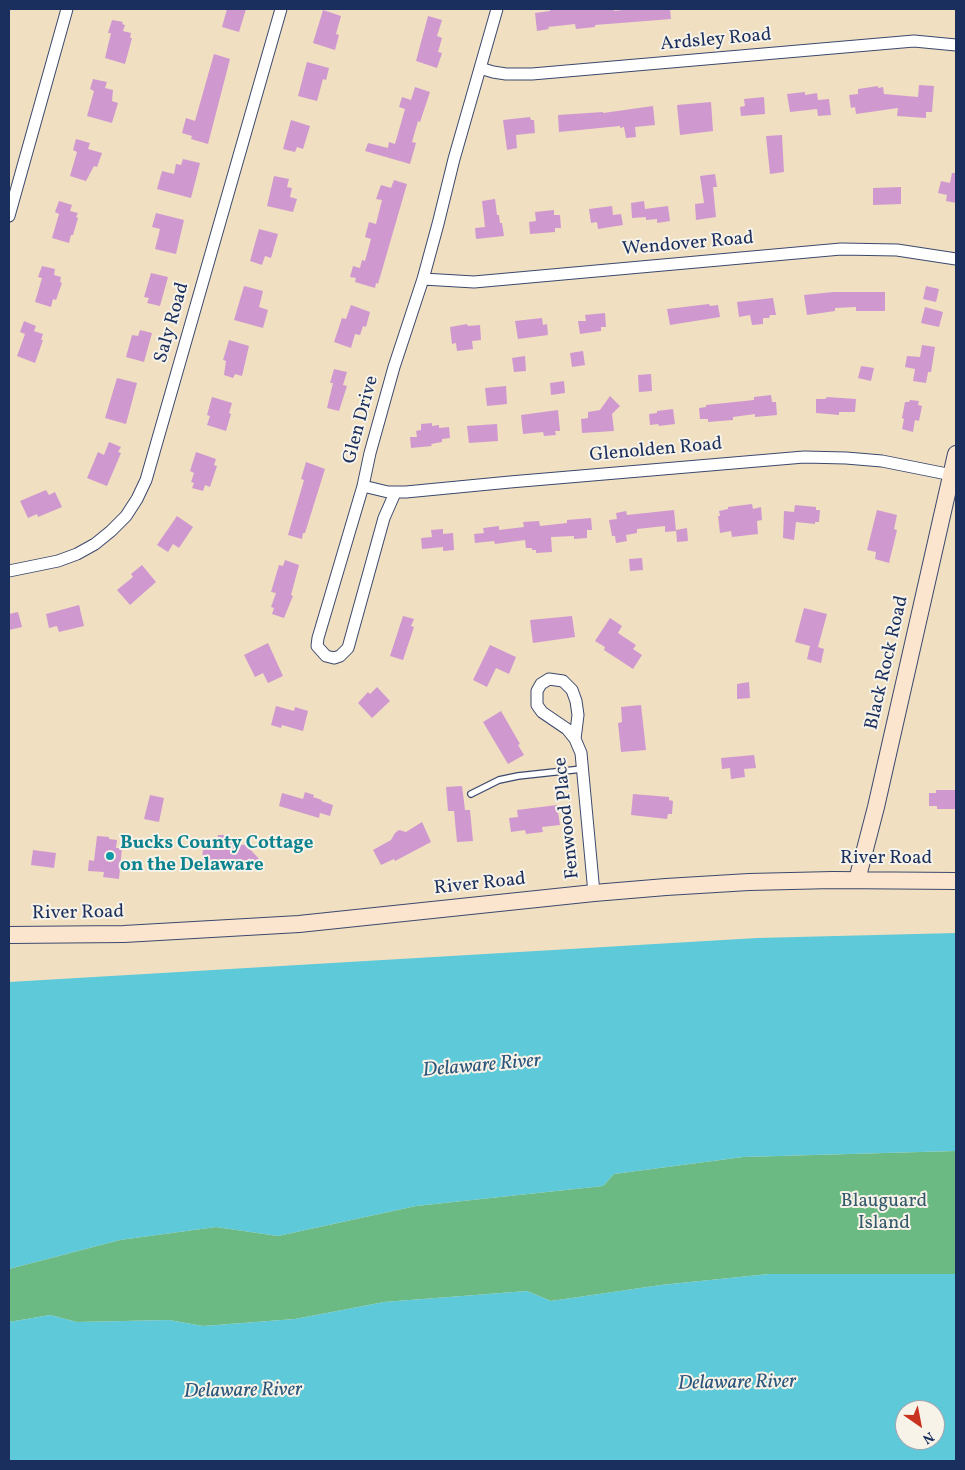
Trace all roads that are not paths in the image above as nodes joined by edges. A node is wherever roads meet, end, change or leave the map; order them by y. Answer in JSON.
{"nodes":[{"id":1,"x":67,"y":9,"type":"edge"},
{"id":2,"x":281,"y":9,"type":"edge"},
{"id":3,"x":497,"y":9,"type":"edge"},
{"id":4,"x":956,"y":45,"type":"edge"},
{"id":5,"x":480,"y":68,"type":"junction"},
{"id":6,"x":9,"y":216,"type":"edge"},
{"id":7,"x":956,"y":259,"type":"edge"},
{"id":8,"x":423,"y":278,"type":"junction"},
{"id":9,"x":956,"y":454,"type":"edge"},
{"id":10,"x":952,"y":475,"type":"junction"},
{"id":11,"x":363,"y":486,"type":"junction"},
{"id":12,"x":395,"y":493,"type":"junction"},
{"id":13,"x":9,"y":571,"type":"edge"},
{"id":14,"x":575,"y":739,"type":"junction"},
{"id":15,"x":582,"y":769,"type":"junction"},
{"id":16,"x":471,"y":794,"type":"dead end"},
{"id":17,"x":857,"y":880,"type":"junction"},
{"id":18,"x":956,"y":881,"type":"edge"},
{"id":19,"x":594,"y":893,"type":"junction"},
{"id":20,"x":9,"y":935,"type":"edge"}],
"edges":[{"from":1,"to":6,"type":"street"},
{"from":2,"to":13,"type":"street","name":"Saly Road"},
{"from":3,"to":5,"type":"street","name":"Glen Drive"},
{"from":4,"to":5,"type":"street","name":"Ardsley Road"},
{"from":5,"to":8,"type":"street","name":"Glen Drive"},
{"from":7,"to":8,"type":"street","name":"Wendover Road"},
{"from":8,"to":11,"type":"street","name":"Glen Drive"},
{"from":9,"to":10,"type":"main road","name":"Black Rock Road"},
{"from":10,"to":12,"type":"street","name":"Glenolden Road"},
{"from":10,"to":17,"type":"main road","name":"Black Rock Road"},
{"from":11,"to":12,"type":"street","name":"Glenolden Road"},
{"from":11,"to":12,"type":"street","name":"Glen Drive"},
{"from":14,"to":14,"type":"street","name":"Fenwood Place"},
{"from":14,"to":15,"type":"street","name":"Fenwood Place"},
{"from":15,"to":16,"type":"lane"},
{"from":15,"to":19,"type":"street","name":"Fenwood Place"},
{"from":17,"to":18,"type":"main road","name":"River Road"},
{"from":17,"to":19,"type":"main road","name":"River Road"},
{"from":19,"to":20,"type":"main road","name":"River Road"}]}
